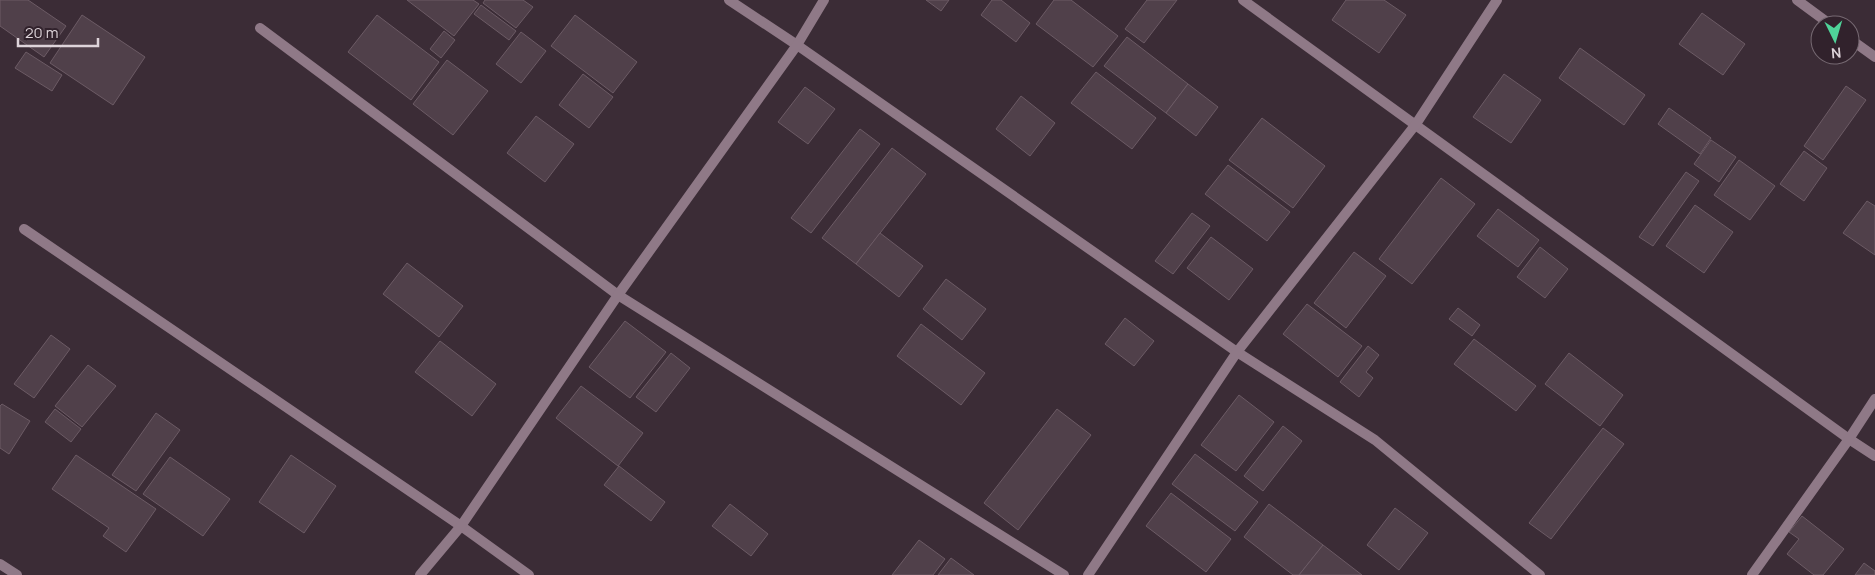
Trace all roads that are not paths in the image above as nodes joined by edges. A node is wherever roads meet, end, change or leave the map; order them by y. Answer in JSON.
{"nodes":[{"id":1,"x":729,"y":0,"type":"edge"},
{"id":2,"x":824,"y":0,"type":"edge"},
{"id":3,"x":1243,"y":0,"type":"edge"},
{"id":4,"x":1497,"y":0,"type":"edge"},
{"id":5,"x":1797,"y":0,"type":"edge"},
{"id":6,"x":1817,"y":15,"type":"edge"},
{"id":7,"x":260,"y":28,"type":"dead end"},
{"id":8,"x":797,"y":45,"type":"junction"},
{"id":9,"x":1860,"y":46,"type":"edge"},
{"id":10,"x":1875,"y":57,"type":"edge"},
{"id":11,"x":1416,"y":124,"type":"junction"},
{"id":12,"x":24,"y":228,"type":"dead end"},
{"id":13,"x":618,"y":295,"type":"junction"},
{"id":14,"x":1237,"y":352,"type":"junction"},
{"id":15,"x":1875,"y":399,"type":"edge"},
{"id":16,"x":1849,"y":439,"type":"junction"},
{"id":17,"x":1875,"y":456,"type":"edge"},
{"id":18,"x":461,"y":526,"type":"junction"},
{"id":19,"x":0,"y":564,"type":"edge"},
{"id":20,"x":17,"y":575,"type":"edge"},
{"id":21,"x":420,"y":575,"type":"edge"},
{"id":22,"x":529,"y":575,"type":"edge"},
{"id":23,"x":1064,"y":575,"type":"edge"},
{"id":24,"x":1088,"y":575,"type":"edge"},
{"id":25,"x":1540,"y":575,"type":"edge"},
{"id":26,"x":1752,"y":575,"type":"edge"}],
"edges":[{"from":1,"to":8,"type":"street"},
{"from":2,"to":8,"type":"street"},
{"from":3,"to":11,"type":"street"},
{"from":4,"to":11,"type":"street"},
{"from":5,"to":6,"type":"street"},
{"from":7,"to":13,"type":"street"},
{"from":8,"to":13,"type":"street"},
{"from":8,"to":14,"type":"street"},
{"from":9,"to":10,"type":"street"},
{"from":11,"to":14,"type":"street"},
{"from":11,"to":16,"type":"street"},
{"from":12,"to":18,"type":"street"},
{"from":13,"to":18,"type":"street"},
{"from":13,"to":23,"type":"street"},
{"from":14,"to":24,"type":"street"},
{"from":14,"to":25,"type":"street"},
{"from":15,"to":16,"type":"street"},
{"from":16,"to":17,"type":"street"},
{"from":16,"to":26,"type":"street"},
{"from":18,"to":21,"type":"street"},
{"from":18,"to":22,"type":"street"},
{"from":19,"to":20,"type":"street"}]}
